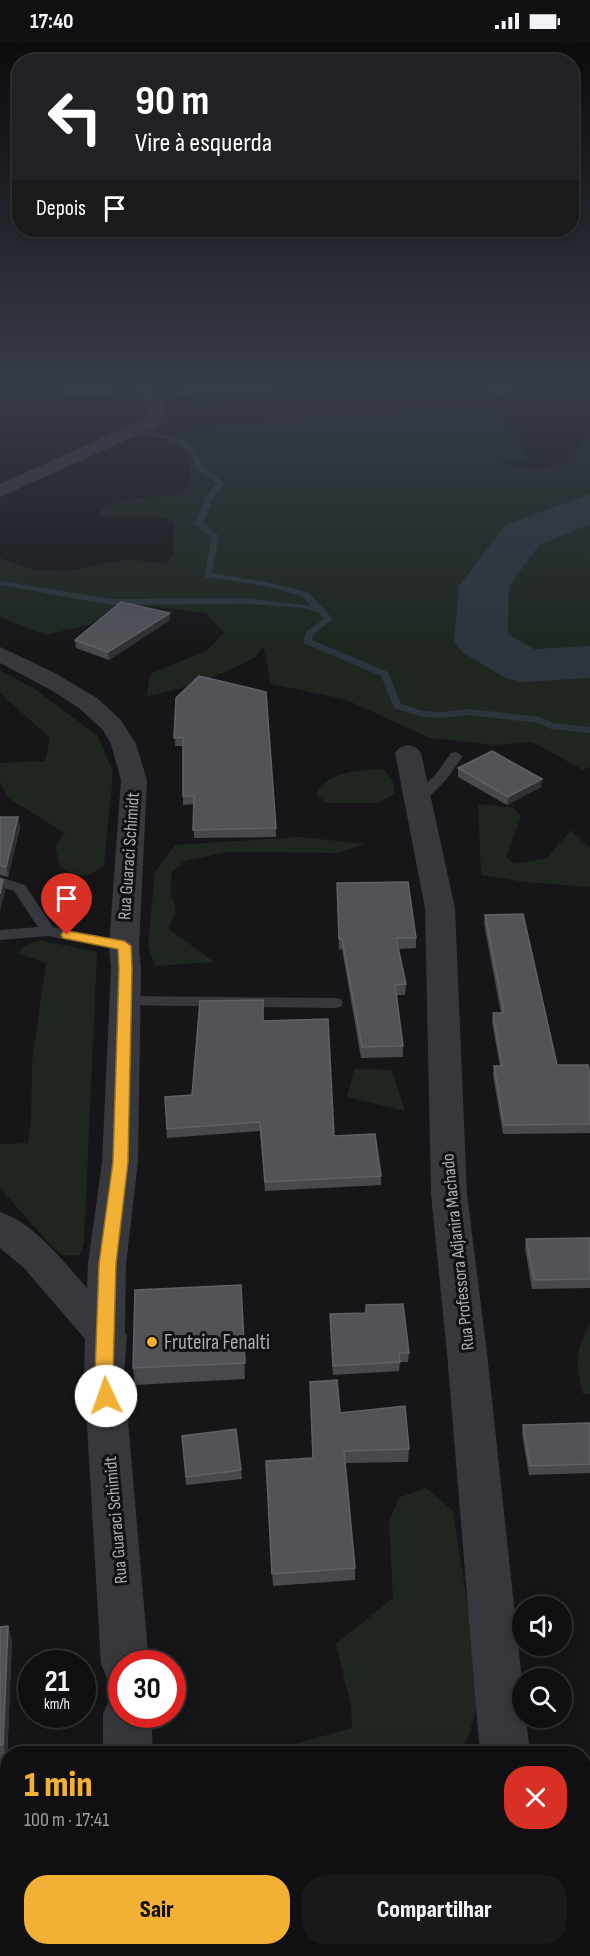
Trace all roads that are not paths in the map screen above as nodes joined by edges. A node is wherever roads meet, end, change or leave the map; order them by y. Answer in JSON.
{"nodes":[{"id":1,"x":37,"y":474,"type":"edge"},
{"id":2,"x":0,"y":491,"type":"edge"},
{"id":3,"x":0,"y":654,"type":"edge"},
{"id":4,"x":408,"y":753,"type":"dead end"},
{"id":5,"x":456,"y":756,"type":"dead end"},
{"id":6,"x":418,"y":800,"type":"junction"},
{"id":7,"x":0,"y":882,"type":"edge"},
{"id":8,"x":48,"y":932,"type":"junction"},
{"id":9,"x":0,"y":935,"type":"edge"},
{"id":10,"x":124,"y":946,"type":"junction"},
{"id":11,"x":123,"y":1001,"type":"junction"},
{"id":12,"x":335,"y":1003,"type":"dead end"},
{"id":13,"x":0,"y":1226,"type":"edge"},
{"id":14,"x":106,"y":1336,"type":"junction"},
{"id":15,"x":124,"y":1650,"type":"edge"},
{"id":16,"x":127,"y":1728,"type":"edge"},
{"id":17,"x":128,"y":1746,"type":"edge"},
{"id":18,"x":504,"y":1746,"type":"edge"}],
"edges":[{"from":1,"to":2,"type":"street"},
{"from":3,"to":10,"type":"street","name":"Rua Guaraci Schimidt"},
{"from":4,"to":6,"type":"street","name":"Rua Professora Adjanira Machado"},
{"from":5,"to":6,"type":"lane"},
{"from":6,"to":18,"type":"street","name":"Rua Professora Adjanira Machado"},
{"from":7,"to":8,"type":"lane"},
{"from":8,"to":9,"type":"lane"},
{"from":8,"to":10,"type":"lane"},
{"from":10,"to":11,"type":"street","name":"Rua Guaraci Schimidt"},
{"from":11,"to":12,"type":"lane"},
{"from":11,"to":14,"type":"street","name":"Rua Guaraci Schimidt"},
{"from":13,"to":14,"type":"street"},
{"from":14,"to":15,"type":"street","name":"Rua Guaraci Schimidt"},
{"from":16,"to":17,"type":"street"}]}
